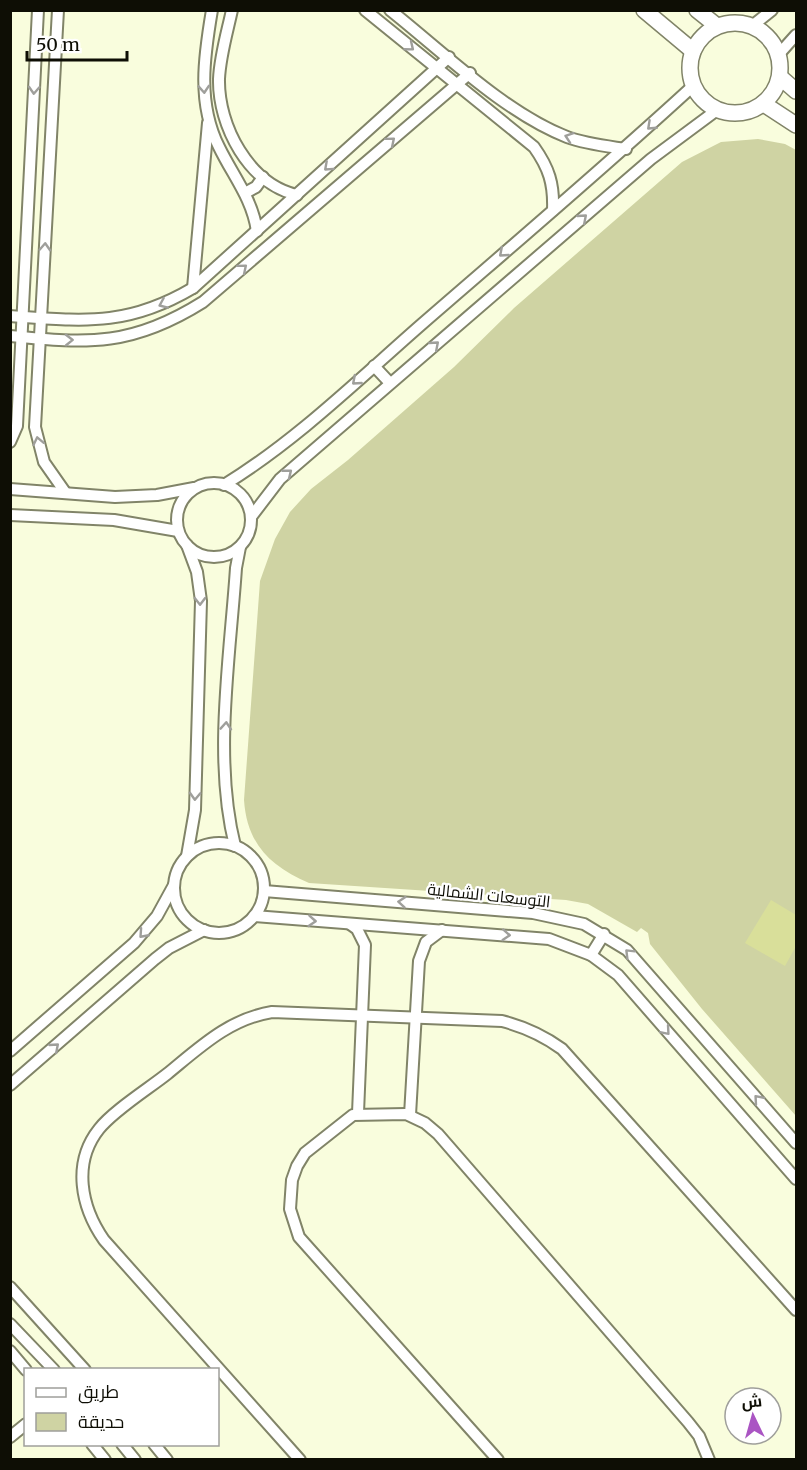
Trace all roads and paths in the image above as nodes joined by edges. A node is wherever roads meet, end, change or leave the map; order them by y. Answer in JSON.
{"nodes":[{"id":1,"x":38,"y":10,"type":"edge"},
{"id":2,"x":58,"y":10,"type":"edge"},
{"id":3,"x":212,"y":10,"type":"edge"},
{"id":4,"x":232,"y":10,"type":"edge"},
{"id":5,"x":365,"y":10,"type":"edge"},
{"id":6,"x":390,"y":10,"type":"edge"},
{"id":7,"x":644,"y":10,"type":"edge"},
{"id":8,"x":697,"y":10,"type":"edge"},
{"id":9,"x":772,"y":10,"type":"edge"},
{"id":10,"x":717,"y":26,"type":"junction"},
{"id":11,"x":752,"y":26,"type":"junction"},
{"id":12,"x":796,"y":35,"type":"edge"},
{"id":13,"x":693,"y":51,"type":"junction"},
{"id":14,"x":779,"y":54,"type":"junction"},
{"id":15,"x":449,"y":57,"type":"junction"},
{"id":16,"x":438,"y":69,"type":"junction"},
{"id":17,"x":470,"y":73,"type":"junction"},
{"id":18,"x":780,"y":77,"type":"junction"},
{"id":19,"x":457,"y":85,"type":"junction"},
{"id":20,"x":693,"y":86,"type":"junction"},
{"id":21,"x":796,"y":91,"type":"edge"},
{"id":22,"x":764,"y":104,"type":"junction"},
{"id":23,"x":717,"y":110,"type":"junction"},
{"id":24,"x":208,"y":120,"type":"junction"},
{"id":25,"x":796,"y":125,"type":"edge"},
{"id":26,"x":626,"y":149,"type":"junction"},
{"id":27,"x":263,"y":177,"type":"junction"},
{"id":28,"x":245,"y":193,"type":"junction"},
{"id":29,"x":297,"y":195,"type":"junction"},
{"id":30,"x":553,"y":210,"type":"junction"},
{"id":31,"x":257,"y":231,"type":"junction"},
{"id":32,"x":193,"y":288,"type":"junction"},
{"id":33,"x":10,"y":316,"type":"edge"},
{"id":34,"x":22,"y":317,"type":"junction"},
{"id":35,"x":41,"y":318,"type":"junction"},
{"id":36,"x":16,"y":336,"type":"edge"},
{"id":37,"x":40,"y":339,"type":"junction"},
{"id":38,"x":374,"y":366,"type":"junction"},
{"id":39,"x":390,"y":383,"type":"junction"},
{"id":40,"x":10,"y":442,"type":"edge"},
{"id":41,"x":224,"y":485,"type":"junction"},
{"id":42,"x":198,"y":487,"type":"junction"},
{"id":43,"x":10,"y":489,"type":"edge"},
{"id":44,"x":65,"y":492,"type":"junction"},
{"id":45,"x":10,"y":515,"type":"edge"},
{"id":46,"x":251,"y":517,"type":"junction"},
{"id":47,"x":178,"y":531,"type":"junction"},
{"id":48,"x":187,"y":545,"type":"junction"},
{"id":49,"x":240,"y":547,"type":"junction"},
{"id":50,"x":235,"y":846,"type":"junction"},
{"id":51,"x":187,"y":856,"type":"junction"},
{"id":52,"x":174,"y":885,"type":"junction"},
{"id":53,"x":264,"y":891,"type":"junction"},
{"id":54,"x":254,"y":916,"type":"junction"},
{"id":55,"x":349,"y":923,"type":"junction"},
{"id":56,"x":204,"y":930,"type":"junction"},
{"id":57,"x":442,"y":930,"type":"junction"},
{"id":58,"x":604,"y":934,"type":"junction"},
{"id":59,"x":591,"y":955,"type":"junction"},
{"id":60,"x":361,"y":1015,"type":"junction"},
{"id":61,"x":415,"y":1017,"type":"junction"},
{"id":62,"x":10,"y":1051,"type":"edge"},
{"id":63,"x":10,"y":1085,"type":"edge"},
{"id":64,"x":358,"y":1113,"type":"junction"},
{"id":65,"x":410,"y":1115,"type":"junction"},
{"id":66,"x":796,"y":1143,"type":"edge"},
{"id":67,"x":796,"y":1179,"type":"edge"},
{"id":68,"x":10,"y":1287,"type":"edge"},
{"id":69,"x":796,"y":1310,"type":"edge"},
{"id":70,"x":10,"y":1324,"type":"edge"},
{"id":71,"x":10,"y":1351,"type":"edge"},
{"id":72,"x":24,"y":1368,"type":"edge"},
{"id":73,"x":52,"y":1368,"type":"edge"},
{"id":74,"x":84,"y":1368,"type":"edge"},
{"id":75,"x":218,"y":1368,"type":"edge"},
{"id":76,"x":219,"y":1369,"type":"edge"},
{"id":77,"x":24,"y":1426,"type":"edge"},
{"id":78,"x":10,"y":1437,"type":"edge"},
{"id":79,"x":94,"y":1446,"type":"edge"},
{"id":80,"x":124,"y":1446,"type":"edge"},
{"id":81,"x":156,"y":1446,"type":"edge"},
{"id":82,"x":105,"y":1460,"type":"edge"},
{"id":83,"x":135,"y":1460,"type":"edge"},
{"id":84,"x":168,"y":1460,"type":"edge"},
{"id":85,"x":300,"y":1460,"type":"edge"},
{"id":86,"x":498,"y":1460,"type":"edge"},
{"id":87,"x":709,"y":1460,"type":"edge"}],
"edges":[{"from":1,"to":34,"type":"street","one_way":true},
{"from":35,"to":2,"type":"street","one_way":true},
{"from":3,"to":24,"type":"street","one_way":true},
{"from":4,"to":27,"type":"street"},
{"from":5,"to":16,"type":"street","one_way":true},
{"from":6,"to":15,"type":"street"},
{"from":7,"to":13,"type":"street"},
{"from":8,"to":10,"type":"street"},
{"from":9,"to":11,"type":"street"},
{"from":10,"to":11,"type":"street"},
{"from":10,"to":13,"type":"street"},
{"from":11,"to":14,"type":"street"},
{"from":12,"to":14,"type":"street"},
{"from":13,"to":20,"type":"street"},
{"from":14,"to":18,"type":"street"},
{"from":15,"to":16,"type":"street"},
{"from":15,"to":17,"type":"street"},
{"from":16,"to":19,"type":"street"},
{"from":16,"to":29,"type":"street","one_way":true},
{"from":17,"to":19,"type":"street"},
{"from":26,"to":17,"type":"street","one_way":true},
{"from":18,"to":21,"type":"street"},
{"from":18,"to":22,"type":"street"},
{"from":19,"to":30,"type":"street"},
{"from":37,"to":19,"type":"street","one_way":true},
{"from":20,"to":23,"type":"street"},
{"from":20,"to":26,"type":"street","one_way":true},
{"from":22,"to":23,"type":"street"},
{"from":22,"to":25,"type":"street"},
{"from":39,"to":23,"type":"street","one_way":true},
{"from":24,"to":28,"type":"street"},
{"from":24,"to":32,"type":"street"},
{"from":26,"to":30,"type":"street"},
{"from":27,"to":28,"type":"street"},
{"from":27,"to":29,"type":"street"},
{"from":28,"to":31,"type":"street"},
{"from":29,"to":31,"type":"street"},
{"from":30,"to":38,"type":"street","one_way":true},
{"from":31,"to":32,"type":"street"},
{"from":32,"to":35,"type":"street","one_way":true},
{"from":33,"to":34,"type":"street"},
{"from":34,"to":35,"type":"street"},
{"from":34,"to":36,"type":"street"},
{"from":35,"to":37,"type":"street"},
{"from":36,"to":37,"type":"street"},
{"from":36,"to":40,"type":"street"},
{"from":44,"to":37,"type":"street","one_way":true},
{"from":38,"to":39,"type":"street"},
{"from":38,"to":41,"type":"street","one_way":true},
{"from":46,"to":39,"type":"street","one_way":true},
{"from":41,"to":42,"type":"street"},
{"from":41,"to":46,"type":"street"},
{"from":42,"to":44,"type":"street"},
{"from":42,"to":47,"type":"street"},
{"from":43,"to":44,"type":"street"},
{"from":45,"to":47,"type":"street"},
{"from":46,"to":49,"type":"street"},
{"from":47,"to":48,"type":"street"},
{"from":48,"to":49,"type":"street"},
{"from":48,"to":51,"type":"street","one_way":true},
{"from":50,"to":49,"type":"street","one_way":true},
{"from":50,"to":51,"type":"street"},
{"from":50,"to":53,"type":"street"},
{"from":51,"to":52,"type":"street"},
{"from":52,"to":56,"type":"street"},
{"from":52,"to":62,"type":"street","one_way":true},
{"from":53,"to":54,"type":"street"},
{"from":58,"to":53,"type":"street","name":"التوسعات الشمالية","one_way":true},
{"from":54,"to":55,"type":"street","one_way":true},
{"from":54,"to":56,"type":"street"},
{"from":55,"to":57,"type":"street"},
{"from":55,"to":60,"type":"street"},
{"from":63,"to":56,"type":"street","one_way":true},
{"from":57,"to":59,"type":"street","one_way":true},
{"from":57,"to":61,"type":"street"},
{"from":58,"to":59,"type":"street"},
{"from":66,"to":58,"type":"street","name":"التوسعات الشمالية","one_way":true},
{"from":59,"to":67,"type":"street","one_way":true},
{"from":60,"to":61,"type":"street"},
{"from":60,"to":64,"type":"street"},
{"from":60,"to":75,"type":"street"},
{"from":61,"to":65,"type":"street"},
{"from":61,"to":69,"type":"street"},
{"from":64,"to":65,"type":"street"},
{"from":64,"to":86,"type":"street"},
{"from":65,"to":87,"type":"street"},
{"from":68,"to":74,"type":"street"},
{"from":70,"to":73,"type":"street"},
{"from":71,"to":72,"type":"street"},
{"from":76,"to":85,"type":"street"},
{"from":77,"to":78,"type":"street"},
{"from":79,"to":82,"type":"street"},
{"from":80,"to":83,"type":"street"},
{"from":81,"to":84,"type":"street"}]}
